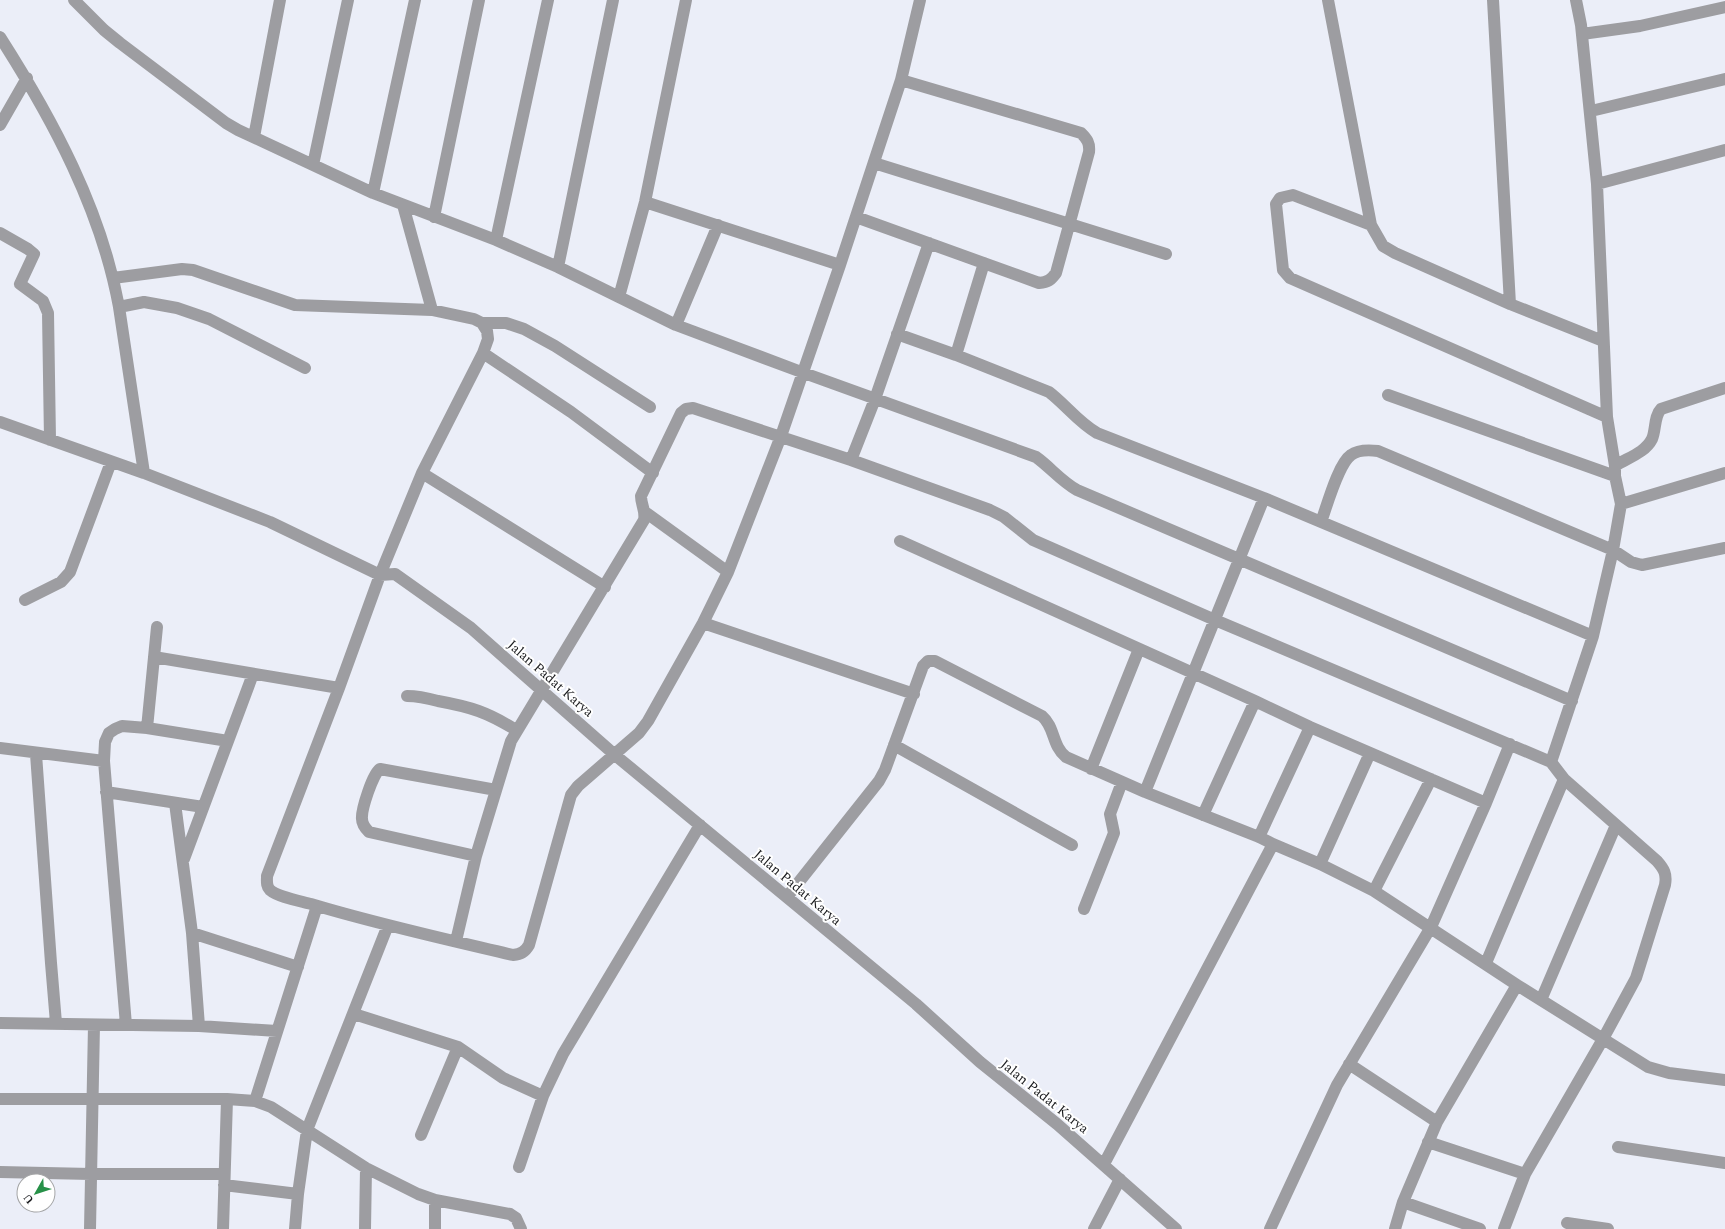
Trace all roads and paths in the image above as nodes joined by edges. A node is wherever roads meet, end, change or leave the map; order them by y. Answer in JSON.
{"nodes":[{"id":1,"x":74,"y":0,"type":"edge"},
{"id":2,"x":280,"y":0,"type":"edge"},
{"id":3,"x":348,"y":0,"type":"edge"},
{"id":4,"x":415,"y":0,"type":"edge"},
{"id":5,"x":479,"y":0,"type":"edge"},
{"id":6,"x":548,"y":0,"type":"edge"},
{"id":7,"x":613,"y":0,"type":"edge"},
{"id":8,"x":686,"y":0,"type":"edge"},
{"id":9,"x":920,"y":0,"type":"edge"},
{"id":10,"x":1328,"y":0,"type":"edge"},
{"id":11,"x":1493,"y":0,"type":"edge"},
{"id":12,"x":1576,"y":0,"type":"edge"},
{"id":13,"x":1725,"y":7,"type":"edge"},
{"id":14,"x":1582,"y":34,"type":"junction"},
{"id":15,"x":0,"y":37,"type":"edge"},
{"id":16,"x":27,"y":78,"type":"junction"},
{"id":17,"x":1725,"y":79,"type":"edge"},
{"id":18,"x":901,"y":80,"type":"junction"},
{"id":19,"x":1590,"y":112,"type":"junction"},
{"id":20,"x":0,"y":125,"type":"edge"},
{"id":21,"x":254,"y":137,"type":"junction"},
{"id":22,"x":1725,"y":150,"type":"edge"},
{"id":23,"x":874,"y":163,"type":"junction"},
{"id":24,"x":313,"y":165,"type":"junction"},
{"id":25,"x":1597,"y":184,"type":"junction"},
{"id":26,"x":373,"y":193,"type":"junction"},
{"id":27,"x":644,"y":202,"type":"junction"},
{"id":28,"x":403,"y":205,"type":"junction"},
{"id":29,"x":434,"y":217,"type":"junction"},
{"id":30,"x":856,"y":217,"type":"junction"},
{"id":31,"x":1069,"y":224,"type":"junction"},
{"id":32,"x":718,"y":225,"type":"junction"},
{"id":33,"x":1371,"y":225,"type":"junction"},
{"id":34,"x":0,"y":234,"type":"edge"},
{"id":35,"x":496,"y":240,"type":"junction"},
{"id":36,"x":929,"y":243,"type":"junction"},
{"id":37,"x":1166,"y":254,"type":"dead end"},
{"id":38,"x":984,"y":263,"type":"junction"},
{"id":39,"x":840,"y":265,"type":"junction"},
{"id":40,"x":558,"y":267,"type":"junction"},
{"id":41,"x":113,"y":278,"type":"junction"},
{"id":42,"x":619,"y":297,"type":"junction"},
{"id":43,"x":1510,"y":304,"type":"junction"},
{"id":44,"x":119,"y":307,"type":"junction"},
{"id":45,"x":432,"y":310,"type":"junction"},
{"id":46,"x":482,"y":323,"type":"junction"},
{"id":47,"x":676,"y":325,"type":"junction"},
{"id":48,"x":897,"y":334,"type":"junction"},
{"id":49,"x":1603,"y":341,"type":"junction"},
{"id":50,"x":483,"y":353,"type":"junction"},
{"id":51,"x":956,"y":355,"type":"junction"},
{"id":52,"x":305,"y":368,"type":"dead end"},
{"id":53,"x":804,"y":373,"type":"junction"},
{"id":54,"x":1725,"y":388,"type":"edge"},
{"id":55,"x":1388,"y":395,"type":"dead end"},
{"id":56,"x":875,"y":399,"type":"junction"},
{"id":57,"x":650,"y":407,"type":"dead end"},
{"id":58,"x":1607,"y":417,"type":"junction"},
{"id":59,"x":0,"y":422,"type":"edge"},
{"id":60,"x":781,"y":436,"type":"junction"},
{"id":61,"x":50,"y":440,"type":"junction"},
{"id":62,"x":851,"y":460,"type":"junction"},
{"id":63,"x":111,"y":462,"type":"junction"},
{"id":64,"x":1615,"y":471,"type":"junction"},
{"id":65,"x":144,"y":473,"type":"junction"},
{"id":66,"x":422,"y":473,"type":"junction"},
{"id":67,"x":653,"y":473,"type":"junction"},
{"id":68,"x":1725,"y":473,"type":"edge"},
{"id":69,"x":1264,"y":498,"type":"junction"},
{"id":70,"x":1621,"y":504,"type":"junction"},
{"id":71,"x":645,"y":512,"type":"junction"},
{"id":72,"x":1321,"y":522,"type":"junction"},
{"id":73,"x":900,"y":541,"type":"dead end"},
{"id":74,"x":1725,"y":548,"type":"edge"},
{"id":75,"x":1613,"y":550,"type":"junction"},
{"id":76,"x":1240,"y":559,"type":"junction"},
{"id":77,"x":728,"y":572,"type":"junction"},
{"id":78,"x":380,"y":575,"type":"junction"},
{"id":79,"x":605,"y":587,"type":"junction"},
{"id":80,"x":25,"y":600,"type":"dead end"},
{"id":81,"x":1215,"y":620,"type":"junction"},
{"id":82,"x":703,"y":623,"type":"junction"},
{"id":83,"x":157,"y":627,"type":"dead end"},
{"id":84,"x":1593,"y":636,"type":"junction"},
{"id":85,"x":1139,"y":649,"type":"junction"},
{"id":86,"x":154,"y":657,"type":"junction"},
{"id":87,"x":1193,"y":673,"type":"junction"},
{"id":88,"x":253,"y":674,"type":"junction"},
{"id":89,"x":339,"y":688,"type":"junction"},
{"id":90,"x":541,"y":689,"type":"junction"},
{"id":91,"x":914,"y":694,"type":"junction"},
{"id":92,"x":407,"y":696,"type":"dead end"},
{"id":93,"x":1255,"y":701,"type":"junction"},
{"id":94,"x":1572,"y":701,"type":"junction"},
{"id":95,"x":1310,"y":727,"type":"junction"},
{"id":96,"x":146,"y":728,"type":"junction"},
{"id":97,"x":516,"y":730,"type":"junction"},
{"id":98,"x":228,"y":741,"type":"junction"},
{"id":99,"x":1510,"y":744,"type":"junction"},
{"id":100,"x":894,"y":745,"type":"junction"},
{"id":101,"x":0,"y":748,"type":"edge"},
{"id":102,"x":36,"y":754,"type":"junction"},
{"id":103,"x":615,"y":754,"type":"junction"},
{"id":104,"x":1370,"y":754,"type":"junction"},
{"id":105,"x":104,"y":761,"type":"junction"},
{"id":106,"x":1551,"y":762,"type":"junction"},
{"id":107,"x":1091,"y":769,"type":"junction"},
{"id":108,"x":1431,"y":779,"type":"junction"},
{"id":109,"x":1564,"y":779,"type":"junction"},
{"id":110,"x":1122,"y":782,"type":"junction"},
{"id":111,"x":496,"y":790,"type":"junction"},
{"id":112,"x":106,"y":792,"type":"junction"},
{"id":113,"x":1145,"y":792,"type":"junction"},
{"id":114,"x":176,"y":803,"type":"junction"},
{"id":115,"x":1486,"y":803,"type":"junction"},
{"id":116,"x":203,"y":807,"type":"junction"},
{"id":117,"x":1203,"y":815,"type":"junction"},
{"id":118,"x":700,"y":825,"type":"junction"},
{"id":119,"x":1616,"y":825,"type":"junction"},
{"id":120,"x":1259,"y":837,"type":"junction"},
{"id":121,"x":1273,"y":844,"type":"junction"},
{"id":122,"x":1072,"y":845,"type":"dead end"},
{"id":123,"x":476,"y":856,"type":"junction"},
{"id":124,"x":183,"y":862,"type":"junction"},
{"id":125,"x":1320,"y":864,"type":"junction"},
{"id":126,"x":1374,"y":891,"type":"junction"},
{"id":127,"x":787,"y":897,"type":"junction"},
{"id":128,"x":317,"y":906,"type":"junction"},
{"id":129,"x":1084,"y":909,"type":"dead end"},
{"id":130,"x":388,"y":925,"type":"junction"},
{"id":131,"x":1431,"y":927,"type":"junction"},
{"id":132,"x":192,"y":933,"type":"junction"},
{"id":133,"x":456,"y":941,"type":"junction"},
{"id":134,"x":1486,"y":963,"type":"junction"},
{"id":135,"x":298,"y":967,"type":"junction"},
{"id":136,"x":1517,"y":985,"type":"junction"},
{"id":137,"x":1541,"y":1000,"type":"junction"},
{"id":138,"x":354,"y":1014,"type":"junction"},
{"id":139,"x":0,"y":1023,"type":"edge"},
{"id":140,"x":56,"y":1024,"type":"junction"},
{"id":141,"x":94,"y":1024,"type":"junction"},
{"id":142,"x":126,"y":1025,"type":"junction"},
{"id":143,"x":199,"y":1026,"type":"junction"},
{"id":144,"x":277,"y":1031,"type":"junction"},
{"id":145,"x":1603,"y":1039,"type":"junction"},
{"id":146,"x":458,"y":1047,"type":"junction"},
{"id":147,"x":1349,"y":1064,"type":"junction"},
{"id":148,"x":1725,"y":1080,"type":"edge"},
{"id":149,"x":544,"y":1096,"type":"junction"},
{"id":150,"x":0,"y":1099,"type":"edge"},
{"id":151,"x":226,"y":1099,"type":"junction"},
{"id":152,"x":93,"y":1100,"type":"junction"},
{"id":153,"x":255,"y":1101,"type":"junction"},
{"id":154,"x":1437,"y":1122,"type":"junction"},
{"id":155,"x":307,"y":1130,"type":"junction"},
{"id":156,"x":421,"y":1135,"type":"dead end"},
{"id":157,"x":1428,"y":1142,"type":"junction"},
{"id":158,"x":1618,"y":1147,"type":"dead end"},
{"id":159,"x":1725,"y":1163,"type":"edge"},
{"id":160,"x":1104,"y":1164,"type":"junction"},
{"id":161,"x":519,"y":1167,"type":"dead end"},
{"id":162,"x":366,"y":1168,"type":"junction"},
{"id":163,"x":0,"y":1172,"type":"edge"},
{"id":164,"x":91,"y":1174,"type":"junction"},
{"id":165,"x":1525,"y":1174,"type":"junction"},
{"id":166,"x":224,"y":1179,"type":"junction"},
{"id":167,"x":1120,"y":1179,"type":"junction"},
{"id":168,"x":298,"y":1194,"type":"junction"},
{"id":169,"x":435,"y":1200,"type":"junction"},
{"id":170,"x":1402,"y":1202,"type":"junction"},
{"id":171,"x":1567,"y":1223,"type":"dead end"},
{"id":172,"x":90,"y":1229,"type":"edge"},
{"id":173,"x":223,"y":1229,"type":"edge"},
{"id":174,"x":296,"y":1229,"type":"edge"},
{"id":175,"x":365,"y":1229,"type":"edge"},
{"id":176,"x":435,"y":1229,"type":"edge"},
{"id":177,"x":521,"y":1229,"type":"edge"},
{"id":178,"x":1094,"y":1229,"type":"edge"},
{"id":179,"x":1176,"y":1229,"type":"edge"},
{"id":180,"x":1270,"y":1229,"type":"edge"},
{"id":181,"x":1395,"y":1229,"type":"edge"},
{"id":182,"x":1480,"y":1229,"type":"edge"},
{"id":183,"x":1504,"y":1229,"type":"edge"},
{"id":184,"x":1608,"y":1229,"type":"edge"}],
"edges":[{"from":1,"to":21,"type":"street"},
{"from":2,"to":21,"type":"street"},
{"from":3,"to":24,"type":"street"},
{"from":4,"to":26,"type":"street"},
{"from":5,"to":29,"type":"street"},
{"from":6,"to":35,"type":"street"},
{"from":7,"to":40,"type":"street"},
{"from":8,"to":27,"type":"street"},
{"from":9,"to":18,"type":"street"},
{"from":10,"to":33,"type":"street"},
{"from":11,"to":43,"type":"street"},
{"from":12,"to":14,"type":"street"},
{"from":13,"to":14,"type":"street"},
{"from":14,"to":19,"type":"street"},
{"from":15,"to":16,"type":"street"},
{"from":16,"to":20,"type":"street"},
{"from":16,"to":41,"type":"street"},
{"from":17,"to":19,"type":"street"},
{"from":18,"to":23,"type":"street"},
{"from":18,"to":31,"type":"street"},
{"from":19,"to":25,"type":"street"},
{"from":21,"to":24,"type":"street"},
{"from":22,"to":25,"type":"street"},
{"from":23,"to":30,"type":"street"},
{"from":23,"to":31,"type":"street"},
{"from":24,"to":26,"type":"street"},
{"from":25,"to":49,"type":"street"},
{"from":26,"to":28,"type":"street"},
{"from":27,"to":32,"type":"street"},
{"from":27,"to":42,"type":"street"},
{"from":28,"to":29,"type":"street"},
{"from":28,"to":45,"type":"street"},
{"from":29,"to":35,"type":"street"},
{"from":30,"to":36,"type":"street"},
{"from":30,"to":39,"type":"street"},
{"from":31,"to":37,"type":"street"},
{"from":31,"to":38,"type":"street"},
{"from":32,"to":39,"type":"street"},
{"from":32,"to":47,"type":"street"},
{"from":33,"to":43,"type":"street"},
{"from":33,"to":58,"type":"street"},
{"from":34,"to":61,"type":"street"},
{"from":35,"to":40,"type":"street"},
{"from":36,"to":38,"type":"street"},
{"from":36,"to":48,"type":"street"},
{"from":38,"to":51,"type":"street"},
{"from":39,"to":53,"type":"street"},
{"from":40,"to":42,"type":"street"},
{"from":41,"to":44,"type":"street"},
{"from":41,"to":45,"type":"street"},
{"from":42,"to":47,"type":"street"},
{"from":43,"to":49,"type":"street"},
{"from":44,"to":52,"type":"street"},
{"from":44,"to":65,"type":"street"},
{"from":45,"to":46,"type":"street"},
{"from":46,"to":50,"type":"street"},
{"from":46,"to":57,"type":"street"},
{"from":47,"to":53,"type":"street"},
{"from":48,"to":51,"type":"street"},
{"from":48,"to":56,"type":"street"},
{"from":49,"to":58,"type":"street"},
{"from":50,"to":66,"type":"street"},
{"from":50,"to":67,"type":"street"},
{"from":51,"to":69,"type":"street"},
{"from":53,"to":56,"type":"street"},
{"from":53,"to":60,"type":"street"},
{"from":54,"to":64,"type":"street"},
{"from":55,"to":64,"type":"street"},
{"from":56,"to":62,"type":"street"},
{"from":56,"to":76,"type":"street"},
{"from":58,"to":64,"type":"street"},
{"from":59,"to":61,"type":"street"},
{"from":60,"to":62,"type":"street"},
{"from":60,"to":67,"type":"street"},
{"from":60,"to":77,"type":"street"},
{"from":61,"to":63,"type":"street"},
{"from":62,"to":81,"type":"street"},
{"from":63,"to":65,"type":"street"},
{"from":63,"to":80,"type":"street"},
{"from":64,"to":70,"type":"street"},
{"from":65,"to":78,"type":"street"},
{"from":66,"to":78,"type":"street"},
{"from":66,"to":79,"type":"street"},
{"from":67,"to":71,"type":"street"},
{"from":68,"to":70,"type":"street"},
{"from":69,"to":72,"type":"street"},
{"from":69,"to":76,"type":"street"},
{"from":70,"to":75,"type":"street"},
{"from":71,"to":77,"type":"street"},
{"from":71,"to":79,"type":"street"},
{"from":72,"to":75,"type":"street"},
{"from":72,"to":84,"type":"street"},
{"from":73,"to":85,"type":"street"},
{"from":74,"to":75,"type":"street"},
{"from":75,"to":84,"type":"street"},
{"from":76,"to":81,"type":"street"},
{"from":76,"to":94,"type":"street"},
{"from":77,"to":82,"type":"street"},
{"from":78,"to":89,"type":"street"},
{"from":78,"to":90,"type":"street","name":"Jalan Padat Karya"},
{"from":79,"to":90,"type":"street"},
{"from":81,"to":87,"type":"street"},
{"from":81,"to":99,"type":"street"},
{"from":82,"to":91,"type":"street"},
{"from":82,"to":103,"type":"street"},
{"from":83,"to":86,"type":"street"},
{"from":84,"to":94,"type":"street"},
{"from":85,"to":87,"type":"street"},
{"from":85,"to":107,"type":"street"},
{"from":86,"to":88,"type":"street"},
{"from":86,"to":96,"type":"street"},
{"from":87,"to":93,"type":"street"},
{"from":87,"to":113,"type":"street"},
{"from":88,"to":89,"type":"street"},
{"from":88,"to":98,"type":"street"},
{"from":89,"to":128,"type":"street"},
{"from":90,"to":97,"type":"street"},
{"from":90,"to":103,"type":"street","name":"Jalan Padat Karya"},
{"from":91,"to":100,"type":"street"},
{"from":91,"to":107,"type":"street"},
{"from":92,"to":97,"type":"street"},
{"from":93,"to":95,"type":"street"},
{"from":93,"to":117,"type":"street"},
{"from":94,"to":106,"type":"street"},
{"from":95,"to":104,"type":"street"},
{"from":95,"to":120,"type":"street"},
{"from":96,"to":98,"type":"street"},
{"from":96,"to":105,"type":"street"},
{"from":97,"to":111,"type":"street"},
{"from":98,"to":116,"type":"street"},
{"from":99,"to":106,"type":"street"},
{"from":99,"to":115,"type":"street"},
{"from":100,"to":122,"type":"street"},
{"from":100,"to":127,"type":"street"},
{"from":101,"to":102,"type":"street"},
{"from":102,"to":105,"type":"street"},
{"from":102,"to":140,"type":"street"},
{"from":103,"to":118,"type":"street","name":"Jalan Padat Karya"},
{"from":103,"to":133,"type":"street"},
{"from":104,"to":108,"type":"street"},
{"from":104,"to":125,"type":"street"},
{"from":105,"to":112,"type":"street"},
{"from":106,"to":109,"type":"street"},
{"from":107,"to":110,"type":"street"},
{"from":108,"to":115,"type":"street"},
{"from":108,"to":126,"type":"street"},
{"from":109,"to":119,"type":"street"},
{"from":109,"to":134,"type":"street"},
{"from":110,"to":113,"type":"street"},
{"from":110,"to":129,"type":"street"},
{"from":111,"to":123,"type":"street"},
{"from":111,"to":123,"type":"street"},
{"from":112,"to":114,"type":"street"},
{"from":112,"to":142,"type":"street"},
{"from":113,"to":117,"type":"street"},
{"from":114,"to":116,"type":"street"},
{"from":114,"to":124,"type":"street"},
{"from":115,"to":131,"type":"street"},
{"from":116,"to":124,"type":"street"},
{"from":117,"to":120,"type":"street"},
{"from":118,"to":127,"type":"street","name":"Jalan Padat Karya"},
{"from":118,"to":149,"type":"street"},
{"from":119,"to":137,"type":"street"},
{"from":119,"to":145,"type":"street"},
{"from":120,"to":121,"type":"street"},
{"from":121,"to":125,"type":"street"},
{"from":121,"to":160,"type":"street"},
{"from":123,"to":133,"type":"street"},
{"from":124,"to":132,"type":"street"},
{"from":125,"to":126,"type":"street"},
{"from":126,"to":131,"type":"street"},
{"from":127,"to":160,"type":"street","name":"Jalan Padat Karya"},
{"from":128,"to":130,"type":"street"},
{"from":128,"to":135,"type":"street"},
{"from":130,"to":133,"type":"street"},
{"from":130,"to":138,"type":"street"},
{"from":131,"to":134,"type":"street"},
{"from":131,"to":147,"type":"street"},
{"from":132,"to":135,"type":"street"},
{"from":132,"to":143,"type":"street"},
{"from":134,"to":136,"type":"street"},
{"from":135,"to":144,"type":"street"},
{"from":136,"to":137,"type":"street"},
{"from":136,"to":154,"type":"street"},
{"from":137,"to":145,"type":"street"},
{"from":138,"to":146,"type":"street"},
{"from":138,"to":155,"type":"street"},
{"from":139,"to":140,"type":"street"},
{"from":140,"to":141,"type":"street"},
{"from":141,"to":142,"type":"street"},
{"from":141,"to":152,"type":"street"},
{"from":142,"to":143,"type":"street"},
{"from":143,"to":144,"type":"street"},
{"from":144,"to":153,"type":"street"},
{"from":145,"to":148,"type":"street"},
{"from":145,"to":165,"type":"street"},
{"from":146,"to":149,"type":"street"},
{"from":146,"to":156,"type":"street"},
{"from":147,"to":154,"type":"street"},
{"from":147,"to":180,"type":"street"},
{"from":149,"to":161,"type":"street"},
{"from":150,"to":152,"type":"street"},
{"from":151,"to":152,"type":"street"},
{"from":151,"to":153,"type":"street"},
{"from":151,"to":166,"type":"street"},
{"from":152,"to":164,"type":"street"},
{"from":153,"to":155,"type":"street"},
{"from":154,"to":157,"type":"street"},
{"from":155,"to":162,"type":"street"},
{"from":155,"to":168,"type":"street"},
{"from":157,"to":165,"type":"street"},
{"from":157,"to":170,"type":"street"},
{"from":158,"to":159,"type":"street"},
{"from":160,"to":167,"type":"street","name":"Jalan Padat Karya"},
{"from":162,"to":169,"type":"street"},
{"from":162,"to":175,"type":"street"},
{"from":163,"to":164,"type":"street"},
{"from":164,"to":166,"type":"street"},
{"from":164,"to":172,"type":"street"},
{"from":165,"to":183,"type":"street"},
{"from":166,"to":168,"type":"street"},
{"from":166,"to":173,"type":"street"},
{"from":167,"to":178,"type":"street"},
{"from":167,"to":179,"type":"street","name":"Jalan Padat Karya"},
{"from":168,"to":174,"type":"street"},
{"from":169,"to":176,"type":"street"},
{"from":169,"to":177,"type":"street"},
{"from":170,"to":181,"type":"street"},
{"from":170,"to":182,"type":"street"},
{"from":171,"to":184,"type":"street"}]}
